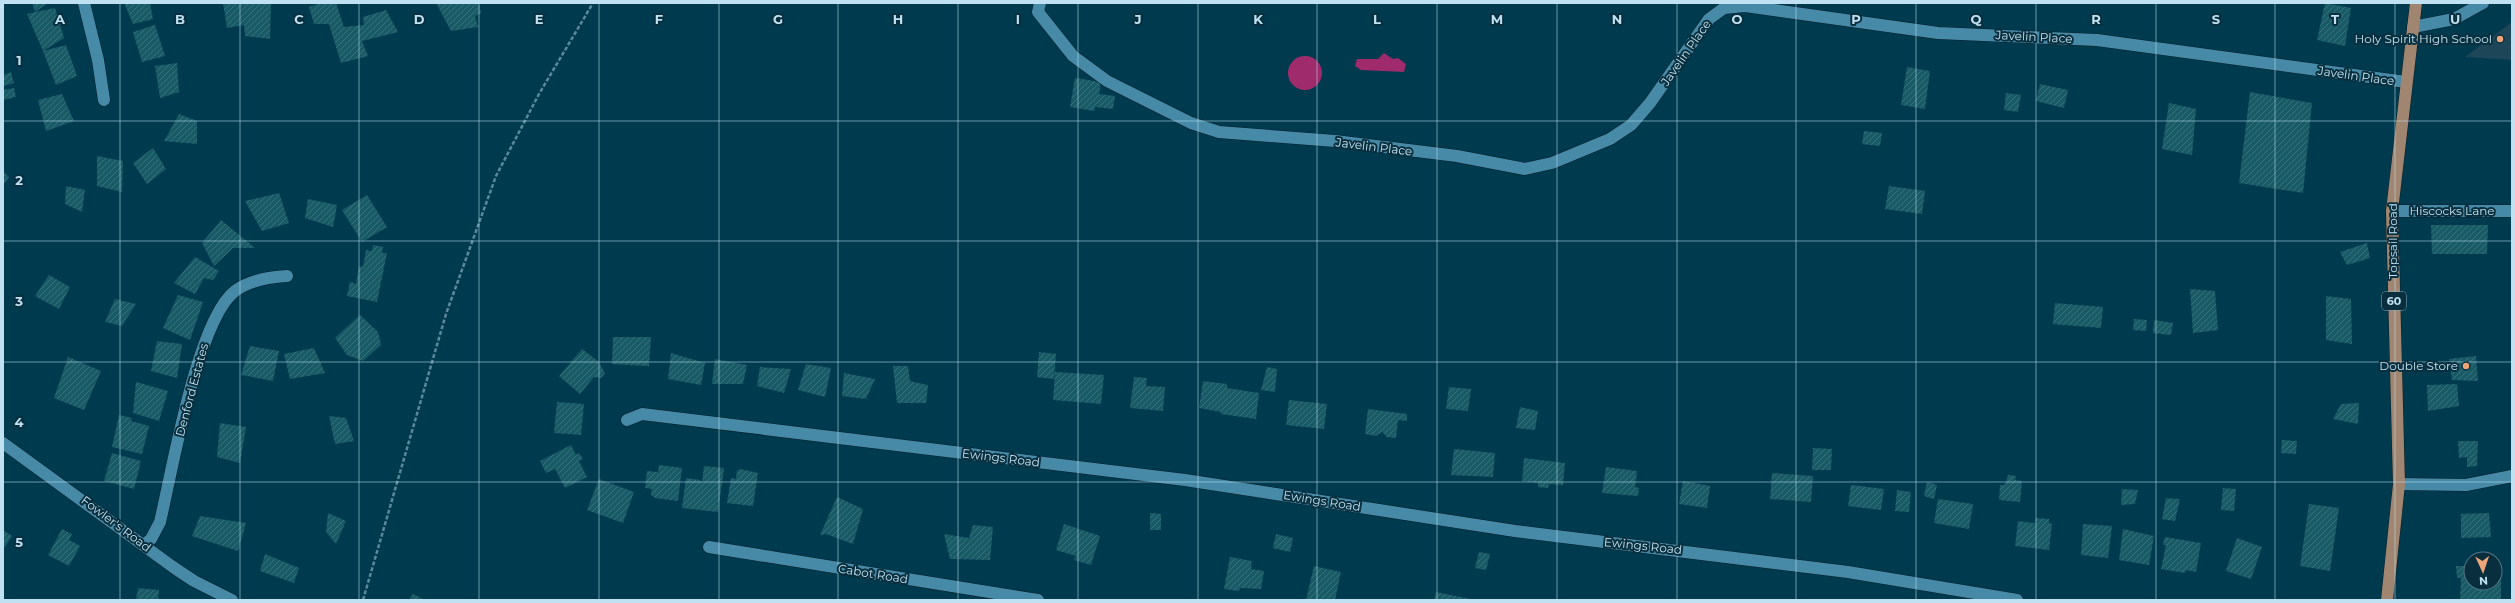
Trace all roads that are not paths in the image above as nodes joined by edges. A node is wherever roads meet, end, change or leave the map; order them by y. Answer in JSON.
{"nodes":[{"id":1,"x":84,"y":3,"type":"edge"},
{"id":2,"x":1040,"y":3,"type":"edge"},
{"id":3,"x":2416,"y":3,"type":"edge"},
{"id":4,"x":2483,"y":3,"type":"edge"},
{"id":5,"x":2413,"y":26,"type":"junction"},
{"id":6,"x":2406,"y":82,"type":"junction"},
{"id":7,"x":104,"y":100,"type":"dead end"},
{"id":8,"x":2392,"y":211,"type":"junction"},
{"id":9,"x":2512,"y":211,"type":"edge"},
{"id":10,"x":286,"y":276,"type":"dead end"},
{"id":11,"x":627,"y":420,"type":"dead end"},
{"id":12,"x":3,"y":443,"type":"edge"},
{"id":13,"x":2512,"y":476,"type":"edge"},
{"id":14,"x":2399,"y":484,"type":"junction"},
{"id":15,"x":144,"y":545,"type":"junction"},
{"id":16,"x":709,"y":547,"type":"dead end"},
{"id":17,"x":232,"y":600,"type":"edge"},
{"id":18,"x":1038,"y":600,"type":"edge"},
{"id":19,"x":2017,"y":600,"type":"edge"},
{"id":20,"x":2387,"y":600,"type":"edge"}],
"edges":[{"from":1,"to":7,"type":"street"},
{"from":2,"to":6,"type":"street","name":"Javelin Place"},
{"from":3,"to":5,"type":"main road","name":"Topsail Road","number":"60"},
{"from":4,"to":5,"type":"street"},
{"from":5,"to":6,"type":"main road","name":"Topsail Road","number":"60"},
{"from":6,"to":8,"type":"main road","name":"Topsail Road","number":"60"},
{"from":8,"to":9,"type":"street","name":"Hiscocks Lane"},
{"from":8,"to":14,"type":"main road","name":"Topsail Road","number":"60"},
{"from":10,"to":15,"type":"street","name":"Denford Estates"},
{"from":11,"to":19,"type":"street","name":"Ewings Road"},
{"from":12,"to":15,"type":"street","name":"Fowler's Road"},
{"from":13,"to":14,"type":"street"},
{"from":14,"to":20,"type":"main road","name":"Topsail Road","number":"60"},
{"from":15,"to":17,"type":"street","name":"Fowler's Road"},
{"from":16,"to":18,"type":"street","name":"Cabot Road"}]}
